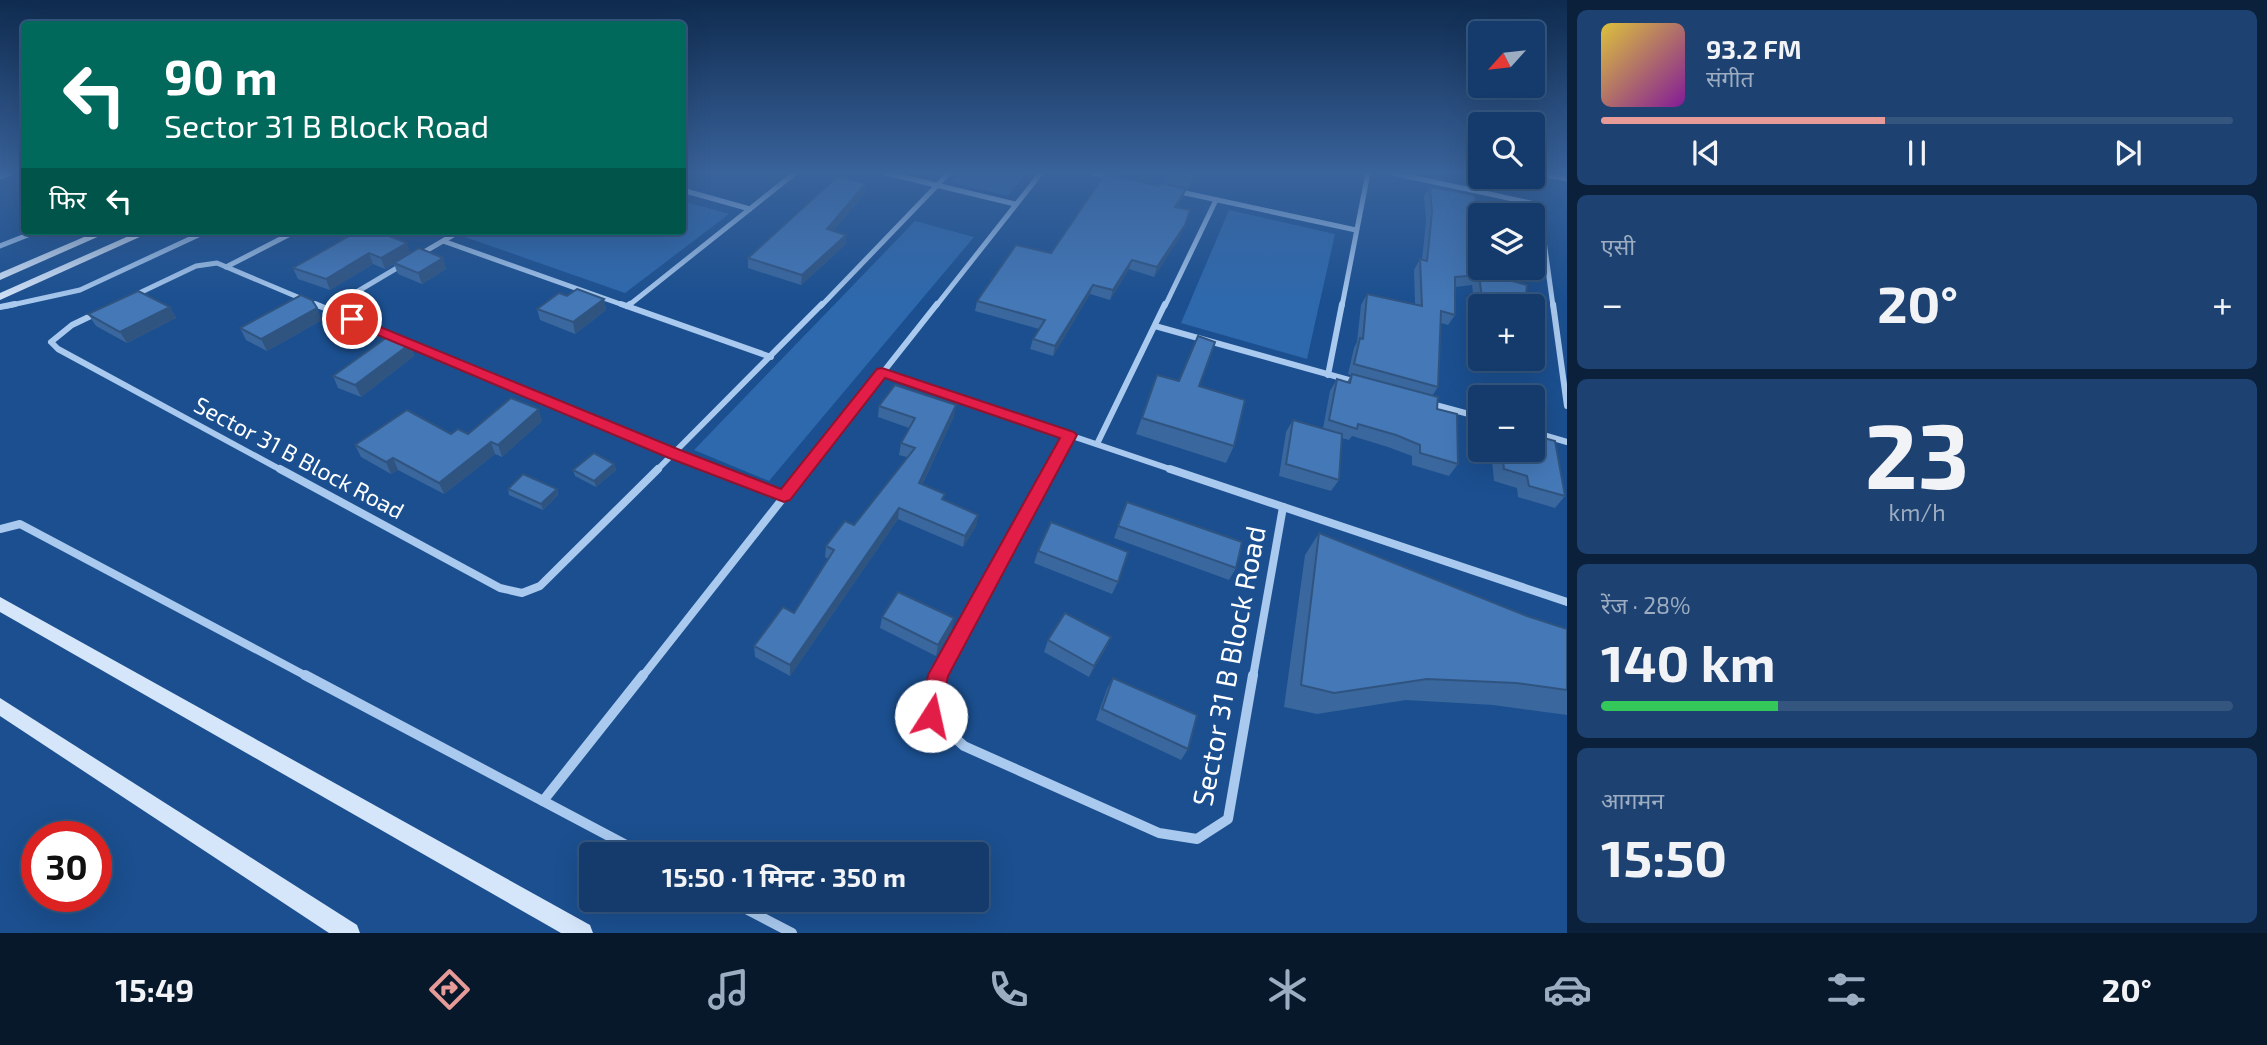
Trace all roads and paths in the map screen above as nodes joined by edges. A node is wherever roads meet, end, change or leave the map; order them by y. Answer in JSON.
{"nodes":[{"id":1,"x":740,"y":217,"type":"edge"},
{"id":2,"x":907,"y":217,"type":"edge"},
{"id":3,"x":1006,"y":217,"type":"edge"},
{"id":4,"x":1208,"y":217,"type":"edge"},
{"id":5,"x":1293,"y":217,"type":"edge"},
{"id":6,"x":1359,"y":217,"type":"edge"},
{"id":7,"x":1541,"y":217,"type":"edge"},
{"id":8,"x":1356,"y":230,"type":"junction"},
{"id":9,"x":28,"y":235,"type":"edge"},
{"id":10,"x":97,"y":235,"type":"edge"},
{"id":11,"x":140,"y":235,"type":"edge"},
{"id":12,"x":198,"y":235,"type":"edge"},
{"id":13,"x":288,"y":235,"type":"edge"},
{"id":14,"x":453,"y":235,"type":"edge"},
{"id":15,"x":443,"y":241,"type":"junction"},
{"id":16,"x":0,"y":246,"type":"edge"},
{"id":17,"x":226,"y":267,"type":"junction"},
{"id":18,"x":0,"y":277,"type":"edge"},
{"id":19,"x":0,"y":297,"type":"edge"},
{"id":20,"x":120,"y":302,"type":"edge"},
{"id":21,"x":627,"y":306,"type":"junction"},
{"id":22,"x":0,"y":307,"type":"edge"},
{"id":23,"x":108,"y":307,"type":"edge"},
{"id":24,"x":327,"y":309,"type":"junction"},
{"id":25,"x":1155,"y":326,"type":"junction"},
{"id":26,"x":771,"y":357,"type":"junction"},
{"id":27,"x":882,"y":372,"type":"junction"},
{"id":28,"x":1328,"y":375,"type":"junction"},
{"id":29,"x":1366,"y":385,"type":"edge"},
{"id":30,"x":1417,"y":400,"type":"edge"},
{"id":31,"x":1567,"y":406,"type":"edge"},
{"id":32,"x":1468,"y":414,"type":"edge"},
{"id":33,"x":1069,"y":435,"type":"junction"},
{"id":34,"x":1545,"y":436,"type":"edge"},
{"id":35,"x":1567,"y":442,"type":"edge"},
{"id":36,"x":1097,"y":444,"type":"junction"},
{"id":37,"x":674,"y":454,"type":"junction"},
{"id":38,"x":784,"y":496,"type":"junction"},
{"id":39,"x":1283,"y":507,"type":"junction"},
{"id":40,"x":0,"y":529,"type":"edge"},
{"id":41,"x":1567,"y":602,"type":"edge"},
{"id":42,"x":0,"y":604,"type":"edge"},
{"id":43,"x":0,"y":706,"type":"edge"},
{"id":44,"x":543,"y":801,"type":"junction"},
{"id":45,"x":620,"y":842,"type":"edge"},
{"id":46,"x":752,"y":912,"type":"edge"},
{"id":47,"x":349,"y":933,"type":"edge"},
{"id":48,"x":582,"y":933,"type":"edge"},
{"id":49,"x":793,"y":933,"type":"edge"}],
"edges":[{"from":1,"to":21,"type":"street"},
{"from":2,"to":26,"type":"street","name":"Sector 31 B Block Road"},
{"from":3,"to":27,"type":"street"},
{"from":4,"to":25,"type":"street"},
{"from":5,"to":8,"type":"street"},
{"from":6,"to":8,"type":"street"},
{"from":7,"to":31,"type":"street"},
{"from":8,"to":28,"type":"street"},
{"from":9,"to":16,"type":"street"},
{"from":10,"to":18,"type":"street"},
{"from":11,"to":19,"type":"street"},
{"from":12,"to":22,"type":"street"},
{"from":13,"to":17,"type":"street"},
{"from":14,"to":15,"type":"street"},
{"from":15,"to":21,"type":"street"},
{"from":15,"to":24,"type":"street"},
{"from":17,"to":20,"type":"street"},
{"from":17,"to":24,"type":"street"},
{"from":21,"to":26,"type":"street"},
{"from":23,"to":37,"type":"street","name":"Sector 31 B Block Road"},
{"from":24,"to":37,"type":"street"},
{"from":25,"to":28,"type":"street"},
{"from":25,"to":36,"type":"street"},
{"from":26,"to":37,"type":"street","name":"Sector 31 B Block Road"},
{"from":27,"to":33,"type":"street","name":"Sector 31 B Block Road"},
{"from":27,"to":38,"type":"street"},
{"from":28,"to":29,"type":"street"},
{"from":30,"to":32,"type":"street"},
{"from":33,"to":36,"type":"street","name":"Sector 31 B Block Road"},
{"from":33,"to":39,"type":"street","name":"Sector 31 B Block Road"},
{"from":34,"to":35,"type":"street"},
{"from":36,"to":39,"type":"street","name":"Sector 31 B Block Road"},
{"from":37,"to":38,"type":"street"},
{"from":38,"to":44,"type":"street"},
{"from":39,"to":41,"type":"street","name":"Sector 31 B Block Road"},
{"from":40,"to":44,"type":"street"},
{"from":42,"to":48,"type":"street"},
{"from":43,"to":47,"type":"street"},
{"from":44,"to":45,"type":"street"},
{"from":46,"to":49,"type":"street"}]}
